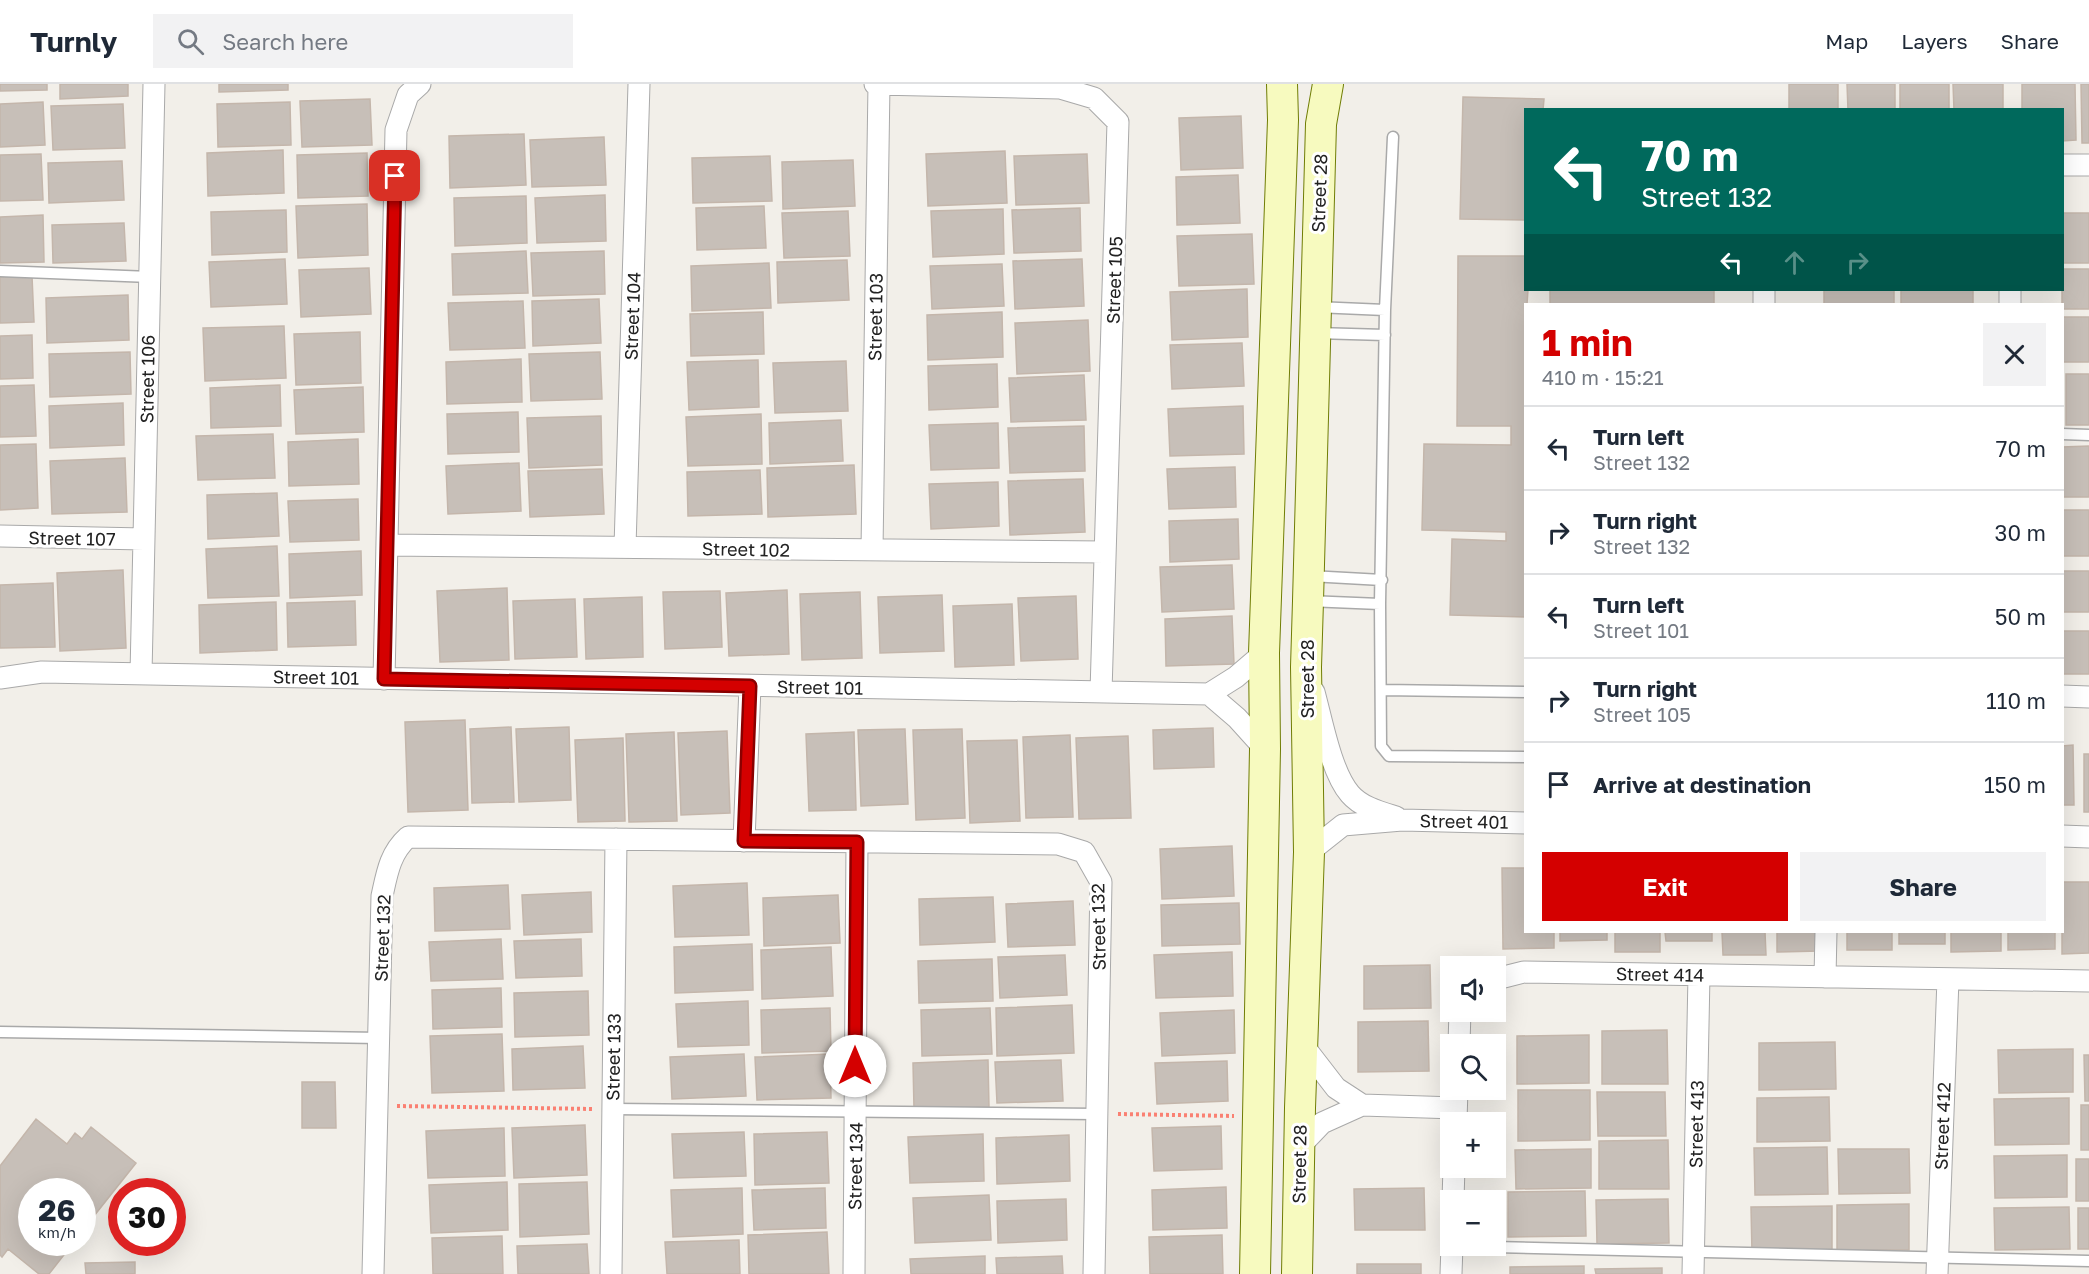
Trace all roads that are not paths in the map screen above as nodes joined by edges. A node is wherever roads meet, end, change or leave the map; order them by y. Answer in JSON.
{"nodes":[{"id":1,"x":154,"y":84,"type":"edge"},
{"id":2,"x":420,"y":84,"type":"edge"},
{"id":3,"x":639,"y":84,"type":"edge"},
{"id":4,"x":877,"y":84,"type":"edge"},
{"id":5,"x":1282,"y":84,"type":"edge"},
{"id":6,"x":1328,"y":84,"type":"edge"},
{"id":7,"x":1393,"y":137,"type":"dead end"},
{"id":8,"x":2064,"y":165,"type":"edge"},
{"id":9,"x":2089,"y":165,"type":"edge"},
{"id":10,"x":0,"y":271,"type":"edge"},
{"id":11,"x":150,"y":277,"type":"junction"},
{"id":12,"x":1385,"y":310,"type":"junction"},
{"id":13,"x":1316,"y":320,"type":"junction"},
{"id":14,"x":1385,"y":335,"type":"junction"},
{"id":15,"x":2064,"y":434,"type":"edge"},
{"id":16,"x":2089,"y":435,"type":"edge"},
{"id":17,"x":0,"y":536,"type":"edge"},
{"id":18,"x":144,"y":539,"type":"junction"},
{"id":19,"x":387,"y":545,"type":"junction"},
{"id":20,"x":625,"y":547,"type":"junction"},
{"id":21,"x":872,"y":550,"type":"junction"},
{"id":22,"x":1105,"y":552,"type":"junction"},
{"id":23,"x":1382,"y":580,"type":"junction"},
{"id":24,"x":1309,"y":589,"type":"junction"},
{"id":25,"x":1380,"y":604,"type":"junction"},
{"id":26,"x":1264,"y":653,"type":"junction"},
{"id":27,"x":1306,"y":667,"type":"junction"},
{"id":28,"x":141,"y":674,"type":"junction"},
{"id":29,"x":0,"y":678,"type":"edge"},
{"id":30,"x":384,"y":679,"type":"junction"},
{"id":31,"x":750,"y":686,"type":"junction"},
{"id":32,"x":1382,"y":690,"type":"junction"},
{"id":33,"x":1101,"y":692,"type":"junction"},
{"id":34,"x":1524,"y":692,"type":"edge"},
{"id":35,"x":1209,"y":694,"type":"junction"},
{"id":36,"x":2064,"y":696,"type":"edge"},
{"id":37,"x":2089,"y":697,"type":"edge"},
{"id":38,"x":1265,"y":749,"type":"junction"},
{"id":39,"x":1524,"y":757,"type":"edge"},
{"id":40,"x":1402,"y":820,"type":"junction"},
{"id":41,"x":1524,"y":823,"type":"edge"},
{"id":42,"x":2064,"y":836,"type":"edge"},
{"id":43,"x":2089,"y":837,"type":"edge"},
{"id":44,"x":616,"y":839,"type":"junction"},
{"id":45,"x":744,"y":841,"type":"junction"},
{"id":46,"x":857,"y":842,"type":"junction"},
{"id":47,"x":1309,"y":852,"type":"junction"},
{"id":48,"x":1826,"y":933,"type":"edge"},
{"id":49,"x":1699,"y":975,"type":"junction"},
{"id":50,"x":1506,"y":976,"type":"edge"},
{"id":51,"x":1825,"y":977,"type":"junction"},
{"id":52,"x":1948,"y":979,"type":"junction"},
{"id":53,"x":2089,"y":981,"type":"edge"},
{"id":54,"x":0,"y":1032,"type":"edge"},
{"id":55,"x":380,"y":1038,"type":"junction"},
{"id":56,"x":1302,"y":1044,"type":"junction"},
{"id":57,"x":1362,"y":1105,"type":"junction"},
{"id":58,"x":1456,"y":1106,"type":"edge"},
{"id":59,"x":613,"y":1109,"type":"junction"},
{"id":60,"x":855,"y":1111,"type":"junction"},
{"id":61,"x":1097,"y":1114,"type":"junction"},
{"id":62,"x":1300,"y":1146,"type":"junction"},
{"id":63,"x":1506,"y":1247,"type":"edge"},
{"id":64,"x":1694,"y":1252,"type":"junction"},
{"id":65,"x":1451,"y":1256,"type":"edge"},
{"id":66,"x":2089,"y":1261,"type":"edge"},
{"id":67,"x":1937,"y":1266,"type":"edge"},
{"id":68,"x":373,"y":1274,"type":"edge"},
{"id":69,"x":611,"y":1274,"type":"edge"},
{"id":70,"x":854,"y":1274,"type":"edge"},
{"id":71,"x":1094,"y":1274,"type":"edge"},
{"id":72,"x":1256,"y":1274,"type":"edge"},
{"id":73,"x":1297,"y":1274,"type":"edge"},
{"id":74,"x":1450,"y":1274,"type":"edge"},
{"id":75,"x":1693,"y":1274,"type":"edge"}],
"edges":[{"from":1,"to":11,"type":"street","name":"Street 106"},
{"from":2,"to":19,"type":"street"},
{"from":3,"to":20,"type":"street","name":"Street 104"},
{"from":4,"to":21,"type":"street","name":"Street 103"},
{"from":4,"to":22,"type":"street","name":"Street 105"},
{"from":5,"to":26,"type":"street"},
{"from":6,"to":13,"type":"street","name":"Street 28"},
{"from":7,"to":12,"type":"lane"},
{"from":8,"to":9,"type":"street"},
{"from":10,"to":11,"type":"lane"},
{"from":11,"to":18,"type":"street","name":"Street 106"},
{"from":12,"to":13,"type":"lane"},
{"from":12,"to":14,"type":"lane"},
{"from":13,"to":14,"type":"lane"},
{"from":13,"to":24,"type":"street","name":"Street 28"},
{"from":14,"to":23,"type":"lane"},
{"from":15,"to":16,"type":"lane"},
{"from":17,"to":18,"type":"street","name":"Street 107"},
{"from":18,"to":28,"type":"street","name":"Street 106"},
{"from":19,"to":20,"type":"street","name":"Street 102"},
{"from":19,"to":30,"type":"street"},
{"from":20,"to":21,"type":"street","name":"Street 102"},
{"from":21,"to":22,"type":"street","name":"Street 102"},
{"from":22,"to":33,"type":"street","name":"Street 105"},
{"from":23,"to":24,"type":"lane"},
{"from":23,"to":25,"type":"lane"},
{"from":24,"to":25,"type":"lane"},
{"from":24,"to":27,"type":"street","name":"Street 28"},
{"from":25,"to":32,"type":"lane"},
{"from":26,"to":35,"type":"street"},
{"from":26,"to":38,"type":"street"},
{"from":27,"to":40,"type":"street","name":"Street 401"},
{"from":27,"to":47,"type":"street","name":"Street 28"},
{"from":28,"to":29,"type":"street","name":"Street 101"},
{"from":28,"to":30,"type":"street","name":"Street 101"},
{"from":30,"to":31,"type":"street","name":"Street 101"},
{"from":31,"to":33,"type":"street","name":"Street 101"},
{"from":31,"to":45,"type":"street"},
{"from":32,"to":34,"type":"lane"},
{"from":32,"to":39,"type":"lane"},
{"from":33,"to":35,"type":"street","name":"Street 101"},
{"from":35,"to":38,"type":"street"},
{"from":36,"to":37,"type":"street"},
{"from":38,"to":72,"type":"street"},
{"from":40,"to":41,"type":"street","name":"Street 401"},
{"from":40,"to":47,"type":"street","name":"Street 401"},
{"from":42,"to":43,"type":"street"},
{"from":44,"to":45,"type":"street","name":"Street 132"},
{"from":44,"to":55,"type":"street","name":"Street 132"},
{"from":44,"to":59,"type":"street","name":"Street 133"},
{"from":45,"to":46,"type":"street","name":"Street 132"},
{"from":46,"to":60,"type":"street","name":"Street 134"},
{"from":46,"to":61,"type":"street","name":"Street 132"},
{"from":47,"to":56,"type":"street","name":"Street 28"},
{"from":48,"to":51,"type":"street"},
{"from":49,"to":50,"type":"street","name":"Street 414"},
{"from":49,"to":51,"type":"street","name":"Street 414"},
{"from":49,"to":64,"type":"street","name":"Street 413"},
{"from":51,"to":52,"type":"street","name":"Street 414"},
{"from":52,"to":53,"type":"street","name":"Street 414"},
{"from":52,"to":67,"type":"street","name":"Street 412"},
{"from":54,"to":55,"type":"lane"},
{"from":55,"to":68,"type":"street","name":"Street 132"},
{"from":56,"to":57,"type":"street"},
{"from":56,"to":62,"type":"street","name":"Street 28"},
{"from":57,"to":58,"type":"street"},
{"from":57,"to":62,"type":"street"},
{"from":59,"to":60,"type":"lane"},
{"from":59,"to":69,"type":"street","name":"Street 133"},
{"from":60,"to":61,"type":"lane"},
{"from":60,"to":70,"type":"street","name":"Street 134"},
{"from":61,"to":71,"type":"street","name":"Street 132"},
{"from":62,"to":73,"type":"street","name":"Street 28"},
{"from":63,"to":64,"type":"lane"},
{"from":64,"to":67,"type":"lane"},
{"from":64,"to":75,"type":"street","name":"Street 413"},
{"from":65,"to":74,"type":"street"},
{"from":66,"to":67,"type":"lane"}]}
